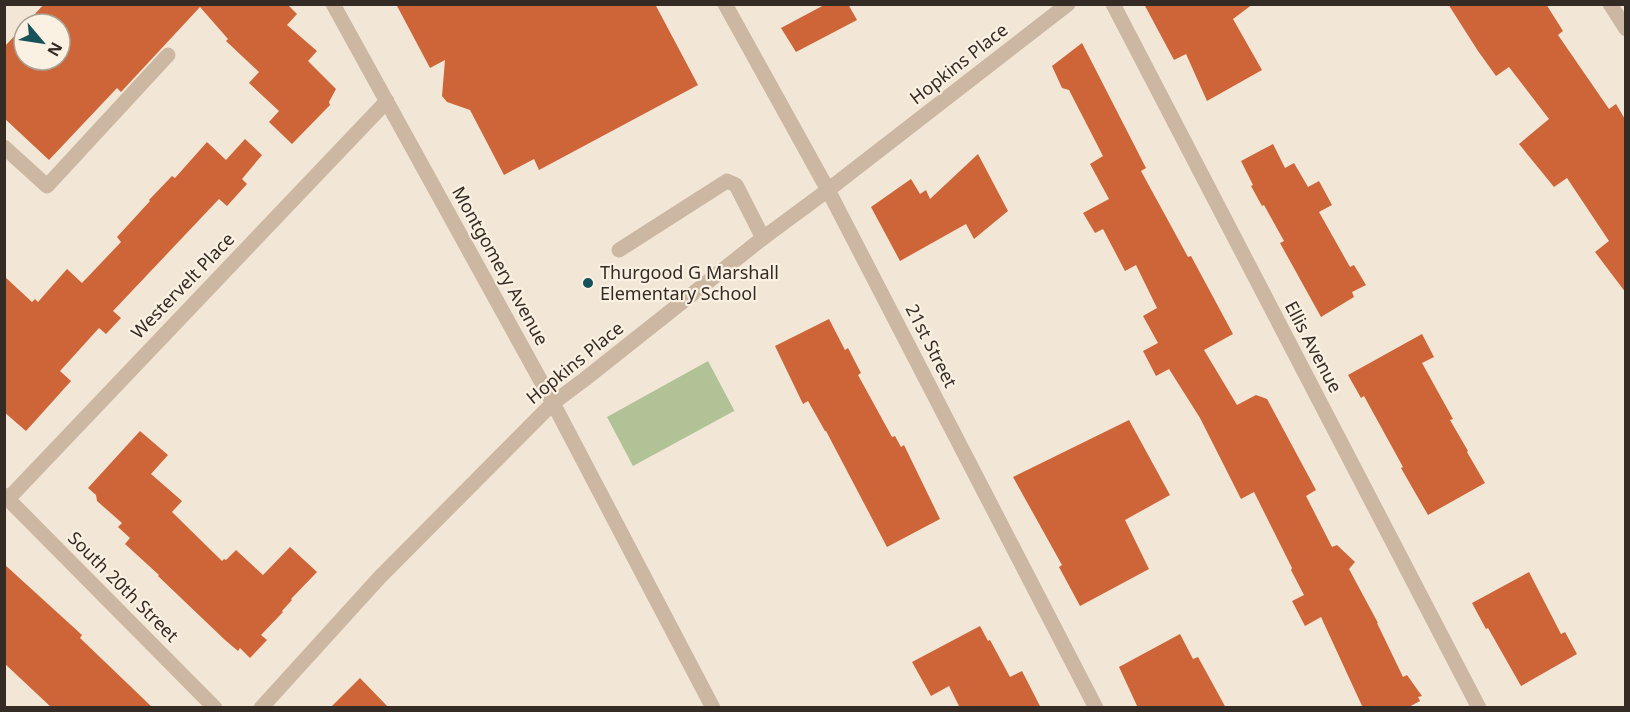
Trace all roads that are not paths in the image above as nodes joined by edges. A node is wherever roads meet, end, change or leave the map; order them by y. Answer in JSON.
{"nodes":[{"id":1,"x":333,"y":4,"type":"edge"},
{"id":2,"x":725,"y":4,"type":"edge"},
{"id":3,"x":1068,"y":4,"type":"edge"},
{"id":4,"x":1113,"y":4,"type":"edge"},
{"id":5,"x":1610,"y":4,"type":"edge"},
{"id":6,"x":1626,"y":29,"type":"edge"},
{"id":7,"x":168,"y":56,"type":"dead end"},
{"id":8,"x":387,"y":101,"type":"junction"},
{"id":9,"x":4,"y":147,"type":"edge"},
{"id":10,"x":828,"y":190,"type":"junction"},
{"id":11,"x":763,"y":238,"type":"junction"},
{"id":12,"x":619,"y":250,"type":"dead end"},
{"id":13,"x":552,"y":403,"type":"junction"},
{"id":14,"x":6,"y":497,"type":"edge"},
{"id":15,"x":215,"y":708,"type":"edge"},
{"id":16,"x":261,"y":708,"type":"edge"},
{"id":17,"x":713,"y":708,"type":"edge"},
{"id":18,"x":1096,"y":708,"type":"edge"},
{"id":19,"x":1479,"y":708,"type":"edge"}],
"edges":[{"from":1,"to":8,"type":"street","name":"Montgomery Avenue"},
{"from":2,"to":10,"type":"street","name":"21st Street"},
{"from":3,"to":10,"type":"street","name":"Hopkins Place"},
{"from":4,"to":19,"type":"street","name":"Ellis Avenue"},
{"from":5,"to":6,"type":"street"},
{"from":7,"to":9,"type":"street"},
{"from":8,"to":13,"type":"street","name":"Montgomery Avenue"},
{"from":8,"to":14,"type":"street","name":"Westervelt Place"},
{"from":10,"to":11,"type":"street","name":"Hopkins Place"},
{"from":10,"to":18,"type":"street","name":"21st Street"},
{"from":11,"to":12,"type":"street"},
{"from":11,"to":13,"type":"street","name":"Hopkins Place"},
{"from":13,"to":16,"type":"street","name":"Hopkins Place"},
{"from":13,"to":17,"type":"street","name":"Montgomery Avenue"},
{"from":14,"to":15,"type":"street","name":"South 20th Street"}]}
